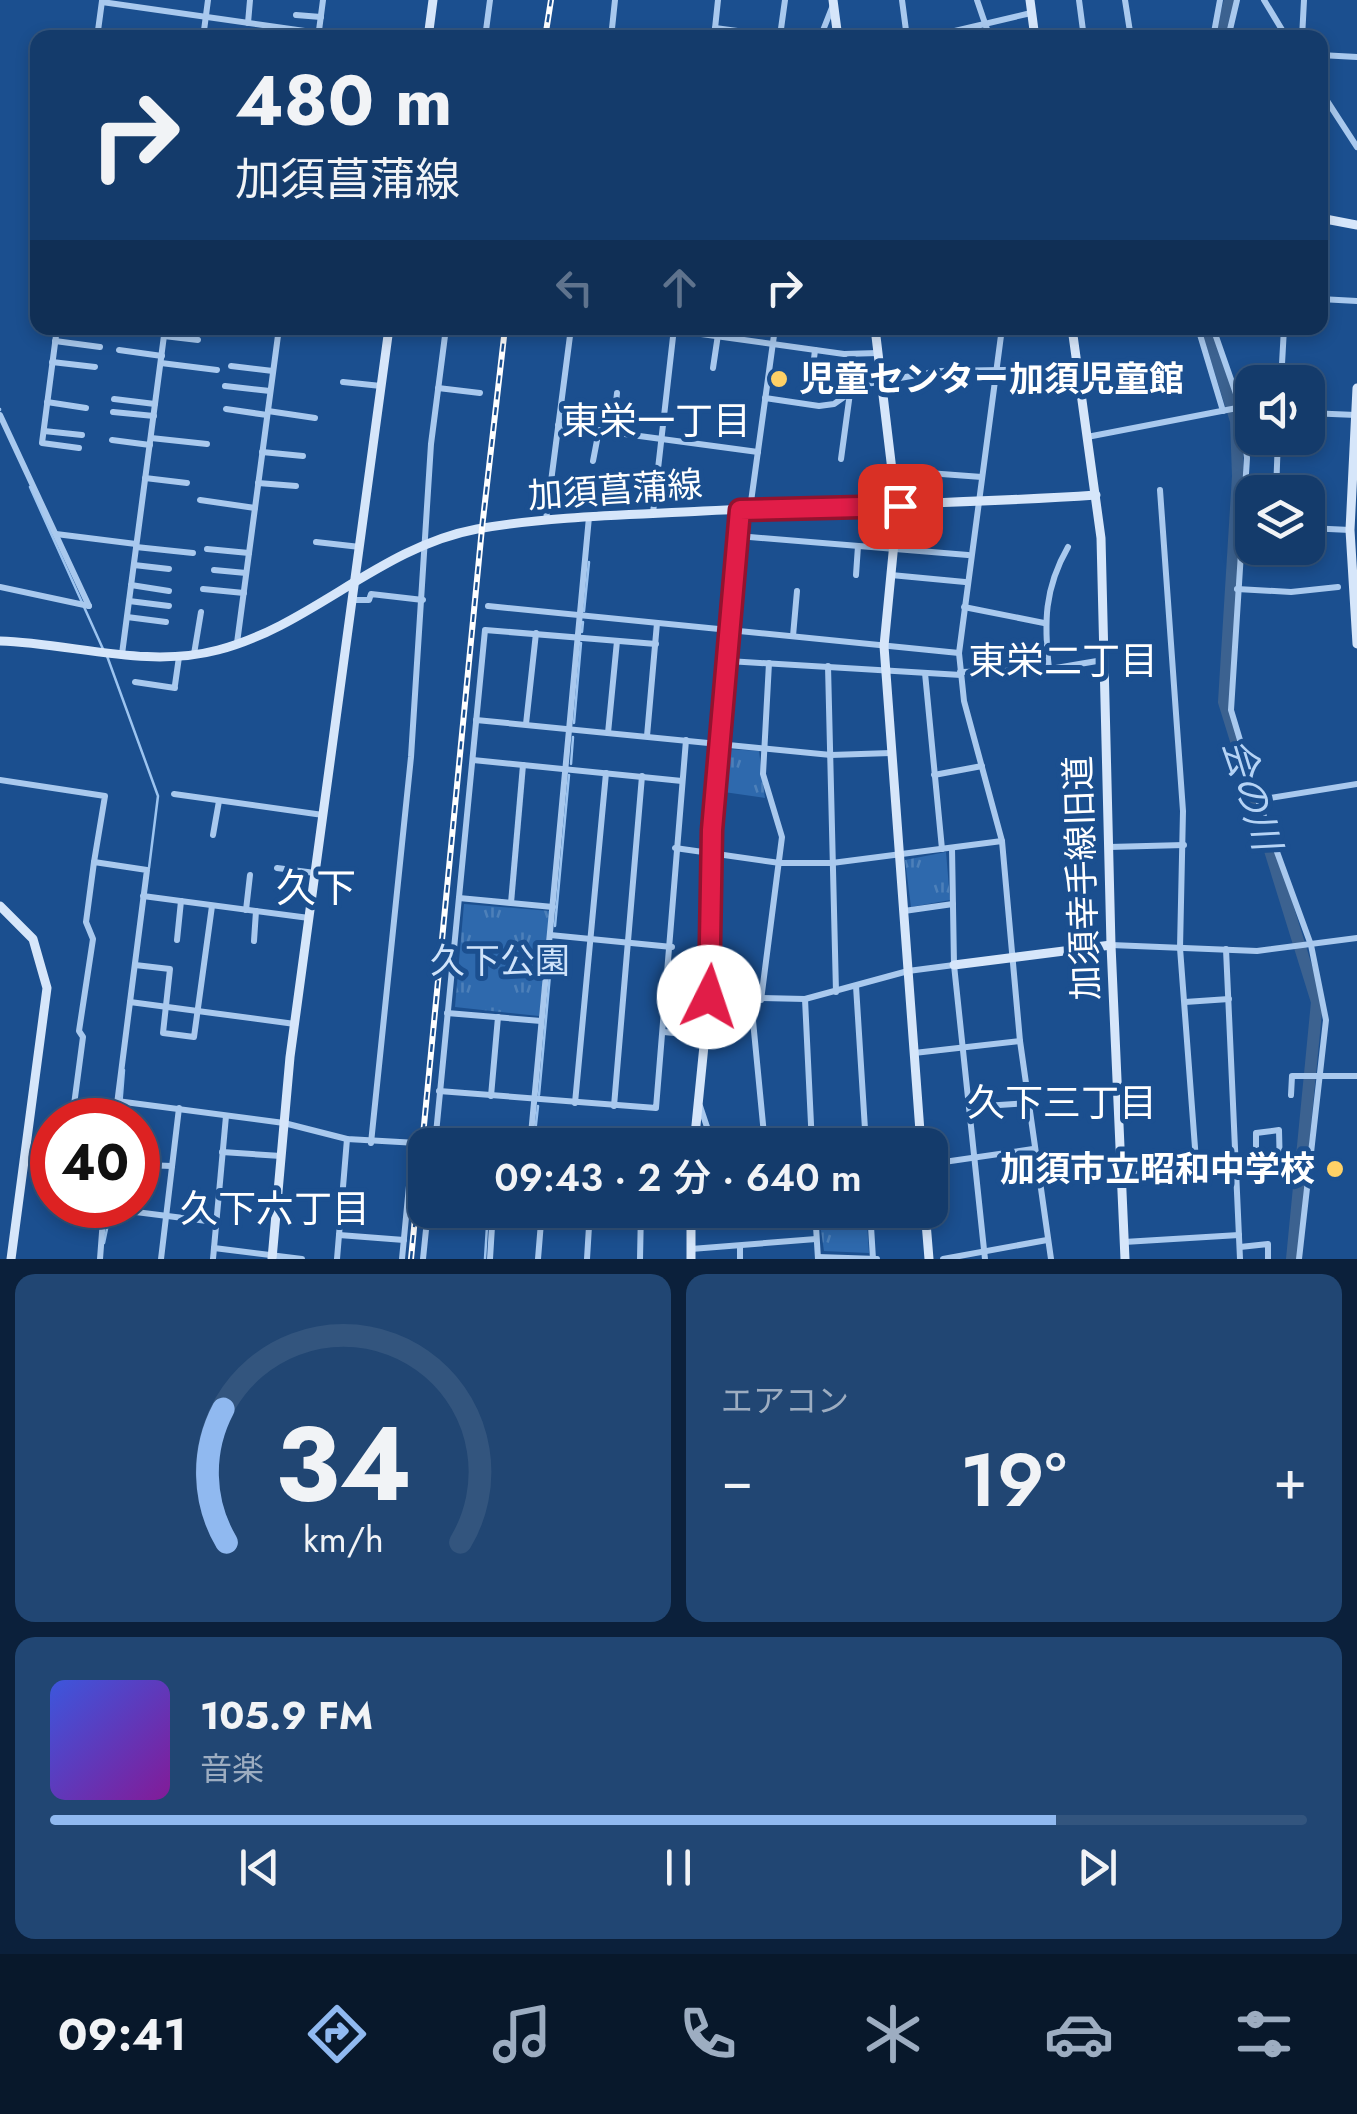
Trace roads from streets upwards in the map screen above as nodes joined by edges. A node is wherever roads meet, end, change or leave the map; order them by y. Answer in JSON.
{"nodes":[{"id":1,"x":208,"y":0,"type":"edge"},
{"id":2,"x":250,"y":0,"type":"edge"},
{"id":3,"x":323,"y":0,"type":"edge"},
{"id":4,"x":433,"y":0,"type":"edge"},
{"id":5,"x":490,"y":0,"type":"edge"},
{"id":6,"x":615,"y":0,"type":"edge"},
{"id":7,"x":718,"y":0,"type":"edge"},
{"id":8,"x":785,"y":0,"type":"edge"},
{"id":9,"x":902,"y":0,"type":"edge"},
{"id":10,"x":977,"y":0,"type":"edge"},
{"id":11,"x":1030,"y":0,"type":"edge"},
{"id":12,"x":1079,"y":0,"type":"edge"},
{"id":13,"x":1125,"y":0,"type":"edge"},
{"id":14,"x":1220,"y":0,"type":"edge"},
{"id":15,"x":1237,"y":0,"type":"edge"},
{"id":16,"x":1264,"y":0,"type":"edge"},
{"id":17,"x":1304,"y":0,"type":"edge"},
{"id":18,"x":102,"y":1,"type":"edge"},
{"id":19,"x":833,"y":2,"type":"edge"},
{"id":20,"x":1032,"y":13,"type":"junction"},
{"id":21,"x":296,"y":15,"type":"dead end"},
{"id":22,"x":206,"y":17,"type":"junction"},
{"id":23,"x":321,"y":18,"type":"junction"},
{"id":24,"x":248,"y":23,"type":"junction"},
{"id":25,"x":984,"y":24,"type":"junction"},
{"id":26,"x":715,"y":28,"type":"joint"},
{"id":27,"x":98,"y":30,"type":"edge"},
{"id":28,"x":205,"y":30,"type":"edge"},
{"id":29,"x":277,"y":30,"type":"edge"},
{"id":30,"x":320,"y":30,"type":"edge"},
{"id":31,"x":429,"y":30,"type":"edge"},
{"id":32,"x":486,"y":30,"type":"edge"},
{"id":33,"x":612,"y":30,"type":"edge"},
{"id":34,"x":731,"y":30,"type":"edge"},
{"id":35,"x":781,"y":30,"type":"edge"},
{"id":36,"x":823,"y":30,"type":"edge"},
{"id":37,"x":837,"y":30,"type":"edge"},
{"id":38,"x":906,"y":30,"type":"edge"},
{"id":39,"x":959,"y":30,"type":"edge"},
{"id":40,"x":987,"y":30,"type":"edge"},
{"id":41,"x":1034,"y":30,"type":"edge"},
{"id":42,"x":1083,"y":30,"type":"edge"},
{"id":43,"x":1130,"y":30,"type":"edge"},
{"id":44,"x":1214,"y":30,"type":"edge"},
{"id":45,"x":1230,"y":30,"type":"edge"},
{"id":46,"x":1282,"y":30,"type":"edge"},
{"id":47,"x":1302,"y":30,"type":"edge"},
{"id":48,"x":1328,"y":55,"type":"edge"},
{"id":49,"x":1357,"y":57,"type":"edge"},
{"id":50,"x":1328,"y":102,"type":"edge"},
{"id":51,"x":1357,"y":147,"type":"edge"},
{"id":52,"x":1328,"y":219,"type":"edge"},
{"id":53,"x":1357,"y":224,"type":"edge"},
{"id":54,"x":1328,"y":300,"type":"edge"},
{"id":55,"x":1357,"y":301,"type":"edge"},
{"id":56,"x":56,"y":335,"type":"edge"},
{"id":57,"x":165,"y":335,"type":"edge"},
{"id":58,"x":177,"y":335,"type":"edge"},
{"id":59,"x":278,"y":335,"type":"edge"},
{"id":60,"x":388,"y":335,"type":"edge"},
{"id":61,"x":445,"y":335,"type":"edge"},
{"id":62,"x":570,"y":335,"type":"edge"},
{"id":63,"x":673,"y":335,"type":"edge"},
{"id":64,"x":718,"y":335,"type":"edge"},
{"id":65,"x":732,"y":335,"type":"edge"},
{"id":66,"x":775,"y":335,"type":"edge"},
{"id":67,"x":875,"y":335,"type":"edge"},
{"id":68,"x":1001,"y":335,"type":"edge"},
{"id":69,"x":1073,"y":335,"type":"edge"},
{"id":70,"x":1200,"y":335,"type":"edge"},
{"id":71,"x":1215,"y":335,"type":"edge"},
{"id":72,"x":1284,"y":335,"type":"edge"},
{"id":73,"x":198,"y":340,"type":"dead end"},
{"id":74,"x":55,"y":341,"type":"junction"},
{"id":75,"x":773,"y":344,"type":"junction"},
{"id":76,"x":100,"y":347,"type":"dead end"},
{"id":77,"x":119,"y":350,"type":"dead end"},
{"id":78,"x":815,"y":350,"type":"junction"},
{"id":79,"x":878,"y":353,"type":"junction"},
{"id":80,"x":161,"y":360,"type":"junction"},
{"id":81,"x":52,"y":362,"type":"junction"},
{"id":82,"x":1282,"y":365,"type":"edge"},
{"id":83,"x":231,"y":366,"type":"dead end"},
{"id":84,"x":95,"y":367,"type":"dead end"},
{"id":85,"x":713,"y":368,"type":"dead end"},
{"id":86,"x":996,"y":368,"type":"junction"},
{"id":87,"x":1077,"y":369,"type":"junction"},
{"id":88,"x":217,"y":370,"type":"dead end"},
{"id":89,"x":273,"y":371,"type":"junction"},
{"id":90,"x":812,"y":376,"type":"dead end"},
{"id":91,"x":881,"y":381,"type":"junction"},
{"id":92,"x":343,"y":382,"type":"dead end"},
{"id":93,"x":225,"y":386,"type":"dead end"},
{"id":94,"x":381,"y":386,"type":"junction"},
{"id":95,"x":438,"y":388,"type":"junction"},
{"id":96,"x":1357,"y":388,"type":"edge"},
{"id":97,"x":270,"y":391,"type":"junction"},
{"id":98,"x":850,"y":392,"type":"junction"},
{"id":99,"x":480,"y":393,"type":"dead end"},
{"id":100,"x":618,"y":393,"type":"dead end"},
{"id":101,"x":1235,"y":396,"type":"edge"},
{"id":102,"x":765,"y":398,"type":"junction"},
{"id":103,"x":114,"y":399,"type":"dead end"},
{"id":104,"x":47,"y":402,"type":"junction"},
{"id":105,"x":155,"y":404,"type":"junction"},
{"id":106,"x":1357,"y":406,"type":"edge"},
{"id":107,"x":86,"y":408,"type":"dead end"},
{"id":108,"x":226,"y":409,"type":"dead end"},
{"id":109,"x":1235,"y":409,"type":"edge"},
{"id":110,"x":1226,"y":410,"type":"junction"},
{"id":111,"x":113,"y":412,"type":"dead end"},
{"id":112,"x":268,"y":413,"type":"junction"},
{"id":113,"x":1325,"y":413,"type":"edge"},
{"id":114,"x":1356,"y":415,"type":"edge"},
{"id":115,"x":0,"y":416,"type":"edge"},
{"id":116,"x":154,"y":416,"type":"junction"},
{"id":117,"x":315,"y":418,"type":"dead end"},
{"id":118,"x":558,"y":424,"type":"junction"},
{"id":119,"x":599,"y":430,"type":"junction"},
{"id":120,"x":44,"y":431,"type":"junction"},
{"id":121,"x":613,"y":432,"type":"junction"},
{"id":122,"x":82,"y":435,"type":"dead end"},
{"id":123,"x":1087,"y":437,"type":"junction"},
{"id":124,"x":660,"y":438,"type":"junction"},
{"id":125,"x":112,"y":440,"type":"dead end"},
{"id":126,"x":150,"y":441,"type":"junction"},
{"id":127,"x":207,"y":444,"type":"dead end"},
{"id":128,"x":79,"y":448,"type":"dead end"},
{"id":129,"x":262,"y":452,"type":"junction"},
{"id":130,"x":758,"y":452,"type":"junction"},
{"id":131,"x":1246,"y":455,"type":"edge"},
{"id":132,"x":303,"y":456,"type":"dead end"},
{"id":133,"x":841,"y":459,"type":"dead end"},
{"id":134,"x":594,"y":460,"type":"dead end"},
{"id":135,"x":928,"y":473,"type":"dead end"},
{"id":136,"x":145,"y":478,"type":"junction"},
{"id":137,"x":982,"y":478,"type":"junction"},
{"id":138,"x":258,"y":482,"type":"junction"},
{"id":139,"x":187,"y":483,"type":"dead end"},
{"id":140,"x":296,"y":486,"type":"dead end"},
{"id":141,"x":1160,"y":490,"type":"dead end"},
{"id":142,"x":1096,"y":495,"type":"junction"},
{"id":143,"x":200,"y":500,"type":"dead end"},
{"id":144,"x":976,"y":503,"type":"junction"},
{"id":145,"x":896,"y":506,"type":"junction"},
{"id":146,"x":255,"y":508,"type":"junction"},
{"id":147,"x":745,"y":509,"type":"junction"},
{"id":148,"x":653,"y":513,"type":"junction"},
{"id":149,"x":589,"y":516,"type":"junction"},
{"id":150,"x":546,"y":520,"type":"junction"},
{"id":151,"x":1325,"y":529,"type":"edge"},
{"id":152,"x":1350,"y":530,"type":"junction"},
{"id":153,"x":56,"y":534,"type":"junction"},
{"id":154,"x":738,"y":536,"type":"junction"},
{"id":155,"x":316,"y":542,"type":"dead end"},
{"id":156,"x":427,"y":542,"type":"junction"},
{"id":157,"x":136,"y":545,"type":"junction"},
{"id":158,"x":858,"y":546,"type":"junction"},
{"id":159,"x":360,"y":547,"type":"junction"},
{"id":160,"x":1068,"y":547,"type":"dead end"},
{"id":161,"x":207,"y":548,"type":"dead end"},
{"id":162,"x":894,"y":548,"type":"junction"},
{"id":163,"x":193,"y":552,"type":"dead end"},
{"id":164,"x":249,"y":553,"type":"junction"},
{"id":165,"x":968,"y":555,"type":"junction"},
{"id":166,"x":134,"y":565,"type":"junction"},
{"id":167,"x":170,"y":569,"type":"dead end"},
{"id":168,"x":214,"y":570,"type":"dead end"},
{"id":169,"x":246,"y":573,"type":"junction"},
{"id":170,"x":856,"y":575,"type":"dead end"},
{"id":171,"x":891,"y":575,"type":"junction"},
{"id":172,"x":356,"y":580,"type":"junction"},
{"id":173,"x":965,"y":582,"type":"junction"},
{"id":174,"x":131,"y":585,"type":"junction"},
{"id":175,"x":1348,"y":586,"type":"edge"},
{"id":176,"x":0,"y":587,"type":"edge"},
{"id":177,"x":202,"y":589,"type":"dead end"},
{"id":178,"x":1238,"y":589,"type":"junction"},
{"id":179,"x":169,"y":591,"type":"dead end"},
{"id":180,"x":797,"y":591,"type":"dead end"},
{"id":181,"x":244,"y":593,"type":"junction"},
{"id":182,"x":353,"y":600,"type":"junction"},
{"id":183,"x":422,"y":600,"type":"junction"},
{"id":184,"x":129,"y":601,"type":"junction"},
{"id":185,"x":169,"y":606,"type":"dead end"},
{"id":186,"x":488,"y":606,"type":"dead end"},
{"id":187,"x":964,"y":607,"type":"junction"},
{"id":188,"x":201,"y":612,"type":"dead end"},
{"id":189,"x":581,"y":616,"type":"junction"},
{"id":190,"x":127,"y":617,"type":"junction"},
{"id":191,"x":166,"y":622,"type":"dead end"},
{"id":192,"x":657,"y":623,"type":"junction"},
{"id":193,"x":1044,"y":623,"type":"junction"},
{"id":194,"x":731,"y":631,"type":"junction"},
{"id":195,"x":536,"y":634,"type":"junction"},
{"id":196,"x":793,"y":636,"type":"junction"},
{"id":197,"x":579,"y":637,"type":"junction"},
{"id":198,"x":0,"y":641,"type":"edge"},
{"id":199,"x":617,"y":641,"type":"junction"},
{"id":200,"x":237,"y":644,"type":"junction"},
{"id":201,"x":656,"y":644,"type":"junction"},
{"id":202,"x":1357,"y":644,"type":"edge"},
{"id":203,"x":884,"y":646,"type":"junction"},
{"id":204,"x":122,"y":654,"type":"junction"},
{"id":205,"x":958,"y":654,"type":"junction"},
{"id":206,"x":194,"y":656,"type":"junction"},
{"id":207,"x":179,"y":657,"type":"junction"},
{"id":208,"x":1103,"y":660,"type":"junction"},
{"id":209,"x":728,"y":661,"type":"junction"},
{"id":210,"x":769,"y":663,"type":"junction"},
{"id":211,"x":828,"y":666,"type":"junction"},
{"id":212,"x":1049,"y":669,"type":"junction"},
{"id":213,"x":885,"y":671,"type":"junction"},
{"id":214,"x":925,"y":673,"type":"junction"},
{"id":215,"x":960,"y":674,"type":"junction"},
{"id":216,"x":135,"y":682,"type":"dead end"},
{"id":217,"x":476,"y":720,"type":"junction"},
{"id":218,"x":526,"y":724,"type":"junction"},
{"id":219,"x":570,"y":729,"type":"junction"},
{"id":220,"x":608,"y":733,"type":"junction"},
{"id":221,"x":648,"y":736,"type":"junction"},
{"id":222,"x":686,"y":740,"type":"junction"},
{"id":223,"x":720,"y":745,"type":"junction"},
{"id":224,"x":764,"y":750,"type":"junction"},
{"id":225,"x":892,"y":752,"type":"junction"},
{"id":226,"x":831,"y":755,"type":"junction"},
{"id":227,"x":472,"y":760,"type":"junction"},
{"id":228,"x":523,"y":765,"type":"junction"},
{"id":229,"x":982,"y":766,"type":"junction"},
{"id":230,"x":566,"y":769,"type":"junction"},
{"id":231,"x":606,"y":773,"type":"junction"},
{"id":232,"x":934,"y":775,"type":"junction"},
{"id":233,"x":642,"y":776,"type":"junction"},
{"id":234,"x":0,"y":780,"type":"edge"},
{"id":235,"x":682,"y":780,"type":"junction"},
{"id":236,"x":1357,"y":784,"type":"edge"},
{"id":237,"x":174,"y":794,"type":"dead end"},
{"id":238,"x":1258,"y":800,"type":"junction"},
{"id":239,"x":219,"y":801,"type":"junction"},
{"id":240,"x":323,"y":816,"type":"junction"},
{"id":241,"x":213,"y":834,"type":"dead end"},
{"id":242,"x":1002,"y":841,"type":"junction"},
{"id":243,"x":1184,"y":845,"type":"junction"},
{"id":244,"x":1109,"y":847,"type":"junction"},
{"id":245,"x":674,"y":848,"type":"junction"},
{"id":246,"x":952,"y":848,"type":"junction"},
{"id":247,"x":942,"y":849,"type":"junction"},
{"id":248,"x":711,"y":851,"type":"junction"},
{"id":249,"x":900,"y":854,"type":"junction"},
{"id":250,"x":94,"y":862,"type":"junction"},
{"id":251,"x":780,"y":863,"type":"junction"},
{"id":252,"x":836,"y":863,"type":"junction"},
{"id":253,"x":277,"y":868,"type":"dead end"},
{"id":254,"x":315,"y":873,"type":"junction"},
{"id":255,"x":250,"y":875,"type":"dead end"},
{"id":256,"x":144,"y":896,"type":"junction"},
{"id":257,"x":459,"y":898,"type":"junction"},
{"id":258,"x":181,"y":902,"type":"junction"},
{"id":259,"x":512,"y":903,"type":"junction"},
{"id":260,"x":953,"y":904,"type":"junction"},
{"id":261,"x":0,"y":906,"type":"edge"},
{"id":262,"x":212,"y":906,"type":"junction"},
{"id":263,"x":553,"y":907,"type":"junction"},
{"id":264,"x":246,"y":910,"type":"junction"},
{"id":265,"x":904,"y":910,"type":"junction"},
{"id":266,"x":256,"y":912,"type":"junction"},
{"id":267,"x":309,"y":918,"type":"junction"},
{"id":268,"x":550,"y":935,"type":"junction"},
{"id":269,"x":1357,"y":938,"type":"edge"},
{"id":270,"x":589,"y":939,"type":"junction"},
{"id":271,"x":178,"y":940,"type":"dead end"},
{"id":272,"x":254,"y":940,"type":"dead end"},
{"id":273,"x":629,"y":943,"type":"junction"},
{"id":274,"x":1111,"y":945,"type":"junction"},
{"id":275,"x":672,"y":946,"type":"junction"},
{"id":276,"x":1309,"y":946,"type":"junction"},
{"id":277,"x":1180,"y":948,"type":"junction"},
{"id":278,"x":1226,"y":949,"type":"junction"},
{"id":279,"x":1011,"y":958,"type":"junction"},
{"id":280,"x":134,"y":965,"type":"junction"},
{"id":281,"x":954,"y":965,"type":"junction"},
{"id":282,"x":908,"y":971,"type":"junction"},
{"id":283,"x":856,"y":986,"type":"junction"},
{"id":284,"x":836,"y":992,"type":"junction"},
{"id":285,"x":709,"y":997,"type":"junction"},
{"id":286,"x":805,"y":999,"type":"junction"},
{"id":287,"x":1228,"y":999,"type":"junction"},
{"id":288,"x":751,"y":1000,"type":"junction"},
{"id":289,"x":761,"y":1000,"type":"junction"},
{"id":290,"x":130,"y":1002,"type":"junction"},
{"id":291,"x":1186,"y":1002,"type":"junction"},
{"id":292,"x":166,"y":1006,"type":"junction"},
{"id":293,"x":198,"y":1011,"type":"junction"},
{"id":294,"x":447,"y":1012,"type":"junction"},
{"id":295,"x":498,"y":1017,"type":"junction"},
{"id":296,"x":541,"y":1021,"type":"junction"},
{"id":297,"x":295,"y":1024,"type":"junction"},
{"id":298,"x":664,"y":1032,"type":"junction"},
{"id":299,"x":704,"y":1036,"type":"junction"},
{"id":300,"x":1020,"y":1040,"type":"junction"},
{"id":301,"x":964,"y":1047,"type":"junction"},
{"id":302,"x":914,"y":1053,"type":"junction"},
{"id":303,"x":1320,"y":1076,"type":"junction"},
{"id":304,"x":1357,"y":1076,"type":"edge"},
{"id":305,"x":439,"y":1092,"type":"junction"},
{"id":306,"x":1291,"y":1095,"type":"dead end"},
{"id":307,"x":491,"y":1096,"type":"junction"},
{"id":308,"x":75,"y":1098,"type":"edge"},
{"id":309,"x":117,"y":1098,"type":"edge"},
{"id":310,"x":534,"y":1100,"type":"junction"},
{"id":311,"x":697,"y":1100,"type":"junction"},
{"id":312,"x":575,"y":1102,"type":"junction"},
{"id":313,"x":1028,"y":1104,"type":"junction"},
{"id":314,"x":160,"y":1106,"type":"edge"},
{"id":315,"x":614,"y":1106,"type":"junction"},
{"id":316,"x":970,"y":1107,"type":"junction"},
{"id":317,"x":179,"y":1108,"type":"junction"},
{"id":318,"x":226,"y":1116,"type":"junction"},
{"id":319,"x":284,"y":1123,"type":"junction"},
{"id":320,"x":436,"y":1128,"type":"edge"},
{"id":321,"x":532,"y":1128,"type":"edge"},
{"id":322,"x":695,"y":1128,"type":"edge"},
{"id":323,"x":706,"y":1128,"type":"edge"},
{"id":324,"x":763,"y":1128,"type":"edge"},
{"id":325,"x":811,"y":1128,"type":"edge"},
{"id":326,"x":865,"y":1128,"type":"edge"},
{"id":327,"x":919,"y":1128,"type":"edge"},
{"id":328,"x":346,"y":1140,"type":"junction"},
{"id":329,"x":372,"y":1143,"type":"junction"},
{"id":330,"x":408,"y":1144,"type":"edge"},
{"id":331,"x":1034,"y":1150,"type":"junction"},
{"id":332,"x":222,"y":1152,"type":"junction"},
{"id":333,"x":281,"y":1156,"type":"junction"},
{"id":334,"x":974,"y":1159,"type":"junction"},
{"id":335,"x":948,"y":1162,"type":"edge"},
{"id":336,"x":160,"y":1165,"type":"edge"},
{"id":337,"x":172,"y":1166,"type":"junction"},
{"id":338,"x":1310,"y":1170,"type":"junction"},
{"id":339,"x":1280,"y":1171,"type":"junction"},
{"id":340,"x":1237,"y":1172,"type":"junction"},
{"id":341,"x":1256,"y":1172,"type":"junction"},
{"id":342,"x":1120,"y":1174,"type":"junction"},
{"id":343,"x":1197,"y":1174,"type":"junction"},
{"id":344,"x":408,"y":1197,"type":"edge"},
{"id":345,"x":160,"y":1216,"type":"edge"},
{"id":346,"x":166,"y":1217,"type":"junction"},
{"id":347,"x":214,"y":1222,"type":"junction"},
{"id":348,"x":102,"y":1228,"type":"edge"},
{"id":349,"x":426,"y":1228,"type":"edge"},
{"id":350,"x":492,"y":1228,"type":"edge"},
{"id":351,"x":541,"y":1228,"type":"edge"},
{"id":352,"x":589,"y":1228,"type":"edge"},
{"id":353,"x":641,"y":1228,"type":"edge"},
{"id":354,"x":692,"y":1228,"type":"edge"},
{"id":355,"x":816,"y":1228,"type":"edge"},
{"id":356,"x":871,"y":1228,"type":"edge"},
{"id":357,"x":926,"y":1228,"type":"edge"},
{"id":358,"x":339,"y":1235,"type":"junction"},
{"id":359,"x":1239,"y":1235,"type":"junction"},
{"id":360,"x":816,"y":1238,"type":"junction"},
{"id":361,"x":404,"y":1240,"type":"junction"},
{"id":362,"x":1047,"y":1240,"type":"junction"},
{"id":363,"x":1124,"y":1242,"type":"junction"},
{"id":364,"x":1240,"y":1247,"type":"junction"},
{"id":365,"x":0,"y":1248,"type":"edge"},
{"id":366,"x":214,"y":1248,"type":"junction"},
{"id":367,"x":740,"y":1248,"type":"junction"},
{"id":368,"x":11,"y":1254,"type":"edge"},
{"id":369,"x":691,"y":1254,"type":"edge"},
{"id":370,"x":985,"y":1255,"type":"edge"},
{"id":371,"x":272,"y":1257,"type":"edge"},
{"id":372,"x":818,"y":1258,"type":"edge"},
{"id":373,"x":100,"y":1259,"type":"edge"},
{"id":374,"x":161,"y":1259,"type":"edge"},
{"id":375,"x":213,"y":1259,"type":"edge"},
{"id":376,"x":302,"y":1259,"type":"edge"},
{"id":377,"x":338,"y":1259,"type":"edge"},
{"id":378,"x":402,"y":1259,"type":"edge"},
{"id":379,"x":423,"y":1259,"type":"edge"},
{"id":380,"x":490,"y":1259,"type":"edge"},
{"id":381,"x":538,"y":1259,"type":"edge"},
{"id":382,"x":587,"y":1259,"type":"edge"},
{"id":383,"x":640,"y":1259,"type":"edge"},
{"id":384,"x":740,"y":1259,"type":"edge"},
{"id":385,"x":874,"y":1259,"type":"edge"},
{"id":386,"x":929,"y":1259,"type":"edge"},
{"id":387,"x":943,"y":1259,"type":"edge"},
{"id":388,"x":1050,"y":1259,"type":"edge"},
{"id":389,"x":1126,"y":1259,"type":"edge"},
{"id":390,"x":1240,"y":1259,"type":"edge"},
{"id":391,"x":1268,"y":1259,"type":"edge"},
{"id":392,"x":1298,"y":1259,"type":"edge"}],
"edges":[{"from":1,"to":22,"type":"street"},
{"from":2,"to":24,"type":"street"},
{"from":3,"to":23,"type":"street"},
{"from":4,"to":31,"type":"street"},
{"from":5,"to":32,"type":"street"},
{"from":6,"to":33,"type":"street"},
{"from":7,"to":26,"type":"street"},
{"from":8,"to":35,"type":"street"},
{"from":9,"to":38,"type":"street"},
{"from":10,"to":25,"type":"street"},
{"from":11,"to":20,"type":"street"},
{"from":12,"to":42,"type":"street"},
{"from":13,"to":43,"type":"street"},
{"from":14,"to":44,"type":"street"},
{"from":15,"to":45,"type":"street"},
{"from":16,"to":46,"type":"street"},
{"from":17,"to":47,"type":"street"},
{"from":18,"to":22,"type":"street"},
{"from":18,"to":27,"type":"street"},
{"from":19,"to":36,"type":"street"},
{"from":19,"to":37,"type":"street"},
{"from":20,"to":25,"type":"street"},
{"from":20,"to":41,"type":"street"},
{"from":21,"to":23,"type":"street"},
{"from":22,"to":24,"type":"street"},
{"from":22,"to":28,"type":"street"},
{"from":23,"to":30,"type":"street"},
{"from":24,"to":29,"type":"street"},
{"from":25,"to":39,"type":"street"},
{"from":25,"to":40,"type":"street"},
{"from":26,"to":34,"type":"street"},
{"from":48,"to":49,"type":"street"},
{"from":50,"to":51,"type":"street"},
{"from":52,"to":53,"type":"street"},
{"from":54,"to":55,"type":"street"},
{"from":56,"to":74,"type":"street"},
{"from":57,"to":80,"type":"street"},
{"from":58,"to":73,"type":"street"},
{"from":59,"to":89,"type":"street"},
{"from":60,"to":94,"type":"street"},
{"from":61,"to":95,"type":"street"},
{"from":62,"to":118,"type":"street"},
{"from":63,"to":124,"type":"street"},
{"from":64,"to":85,"type":"street"},
{"from":65,"to":75,"type":"street"},
{"from":66,"to":75,"type":"street"},
{"from":67,"to":79,"type":"street"},
{"from":68,"to":86,"type":"street"},
{"from":69,"to":87,"type":"street"},
{"from":70,"to":110,"type":"street"},
{"from":71,"to":101,"type":"street"},
{"from":72,"to":82,"type":"street"},
{"from":74,"to":76,"type":"street"},
{"from":74,"to":81,"type":"street"},
{"from":75,"to":78,"type":"street"},
{"from":75,"to":102,"type":"street"},
{"from":77,"to":80,"type":"street"},
{"from":78,"to":79,"type":"street"},
{"from":78,"to":90,"type":"street"},
{"from":79,"to":91,"type":"street"},
{"from":80,"to":88,"type":"street"},
{"from":80,"to":105,"type":"street"},
{"from":81,"to":84,"type":"street"},
{"from":81,"to":104,"type":"street"},
{"from":83,"to":89,"type":"street"},
{"from":86,"to":87,"type":"street"},
{"from":86,"to":91,"type":"street"},
{"from":86,"to":137,"type":"street"},
{"from":87,"to":123,"type":"street"},
{"from":89,"to":97,"type":"street"},
{"from":91,"to":98,"type":"street"},
{"from":91,"to":145,"type":"street"},
{"from":92,"to":94,"type":"street"},
{"from":93,"to":97,"type":"street"},
{"from":94,"to":159,"type":"street"},
{"from":95,"to":99,"type":"street"},
{"from":95,"to":156,"type":"street"},
{"from":96,"to":106,"type":"street"},
{"from":97,"to":112,"type":"street"},
{"from":98,"to":102,"type":"street"},
{"from":98,"to":133,"type":"street"},
{"from":100,"to":121,"type":"street"},
{"from":102,"to":130,"type":"street"},
{"from":103,"to":105,"type":"street"},
{"from":104,"to":107,"type":"street"},
{"from":104,"to":120,"type":"street"},
{"from":105,"to":116,"type":"street"},
{"from":106,"to":114,"type":"street"},
{"from":108,"to":112,"type":"street"},
{"from":109,"to":110,"type":"street"},
{"from":110,"to":123,"type":"street"},
{"from":111,"to":116,"type":"street"},
{"from":112,"to":117,"type":"street"},
{"from":112,"to":129,"type":"street"},
{"from":113,"to":114,"type":"street"},
{"from":114,"to":152,"type":"street"},
{"from":115,"to":153,"type":"street"},
{"from":116,"to":126,"type":"street"},
{"from":118,"to":119,"type":"street"},
{"from":118,"to":150,"type":"street"},
{"from":119,"to":121,"type":"street"},
{"from":119,"to":134,"type":"street"},
{"from":120,"to":122,"type":"street"},
{"from":120,"to":128,"type":"street"},
{"from":121,"to":124,"type":"street"},
{"from":123,"to":142,"type":"street"},
{"from":124,"to":130,"type":"street"},
{"from":124,"to":148,"type":"street"},
{"from":125,"to":126,"type":"street"},
{"from":126,"to":127,"type":"street"},
{"from":126,"to":136,"type":"street"},
{"from":129,"to":132,"type":"street"},
{"from":129,"to":138,"type":"street"},
{"from":130,"to":147,"type":"street"},
{"from":131,"to":178,"type":"street"},
{"from":135,"to":137,"type":"street"},
{"from":136,"to":139,"type":"street"},
{"from":136,"to":157,"type":"street"},
{"from":137,"to":144,"type":"street"},
{"from":138,"to":140,"type":"street"},
{"from":138,"to":146,"type":"street"},
{"from":141,"to":243,"type":"street"},
{"from":142,"to":144,"type":"street","name":"加須菖蒲線"},
{"from":142,"to":208,"type":"street","name":"加須幸手線旧道"},
{"from":143,"to":146,"type":"street"},
{"from":144,"to":145,"type":"street","name":"加須菖蒲線"},
{"from":144,"to":165,"type":"street"},
{"from":145,"to":147,"type":"street","name":"加須菖蒲線"},
{"from":145,"to":162,"type":"street"},
{"from":146,"to":164,"type":"street"},
{"from":147,"to":148,"type":"street","name":"加須菖蒲線"},
{"from":147,"to":154,"type":"street"},
{"from":148,"to":149,"type":"street","name":"加須菖蒲線"},
{"from":149,"to":150,"type":"street","name":"加須菖蒲線"},
{"from":149,"to":189,"type":"street"},
{"from":150,"to":156,"type":"street","name":"加須菖蒲線"},
{"from":151,"to":152,"type":"street"},
{"from":152,"to":175,"type":"street"},
{"from":153,"to":157,"type":"street"},
{"from":153,"to":176,"type":"street"},
{"from":154,"to":158,"type":"street"},
{"from":154,"to":194,"type":"street"},
{"from":155,"to":159,"type":"street"},
{"from":156,"to":172,"type":"street","name":"加須菖蒲線"},
{"from":156,"to":183,"type":"street"},
{"from":157,"to":163,"type":"street"},
{"from":157,"to":166,"type":"street"},
{"from":158,"to":162,"type":"street"},
{"from":158,"to":170,"type":"street"},
{"from":159,"to":172,"type":"street"},
{"from":160,"to":193,"type":"street"},
{"from":161,"to":164,"type":"street"},
{"from":162,"to":165,"type":"street"},
{"from":162,"to":171,"type":"street"},
{"from":164,"to":169,"type":"street"},
{"from":165,"to":173,"type":"street"},
{"from":166,"to":167,"type":"street"},
{"from":166,"to":174,"type":"street"},
{"from":168,"to":169,"type":"street"},
{"from":169,"to":181,"type":"street"},
{"from":171,"to":173,"type":"street"},
{"from":171,"to":203,"type":"street"},
{"from":172,"to":182,"type":"street"},
{"from":172,"to":200,"type":"street","name":"加須菖蒲線"},
{"from":173,"to":187,"type":"street"},
{"from":174,"to":179,"type":"street"},
{"from":174,"to":184,"type":"street"},
{"from":175,"to":178,"type":"street"},
{"from":175,"to":202,"type":"street"},
{"from":177,"to":181,"type":"street"},
{"from":178,"to":238,"type":"street"},
{"from":180,"to":196,"type":"street"},
{"from":181,"to":200,"type":"street"},
{"from":182,"to":183,"type":"street"},
{"from":182,"to":240,"type":"street"},
{"from":183,"to":329,"type":"street"},
{"from":184,"to":185,"type":"street"},
{"from":184,"to":190,"type":"street"},
{"from":186,"to":189,"type":"street"},
{"from":187,"to":193,"type":"street"},
{"from":187,"to":205,"type":"street"},
{"from":188,"to":206,"type":"street"},
{"from":189,"to":192,"type":"street"},
{"from":189,"to":197,"type":"street"},
{"from":190,"to":191,"type":"street"},
{"from":190,"to":204,"type":"street"},
{"from":192,"to":194,"type":"street"},
{"from":192,"to":201,"type":"street"},
{"from":193,"to":212,"type":"street"},
{"from":194,"to":196,"type":"street"},
{"from":194,"to":209,"type":"street"},
{"from":195,"to":197,"type":"street"},
{"from":195,"to":217,"type":"street"},
{"from":195,"to":218,"type":"street"},
{"from":196,"to":203,"type":"street"},
{"from":197,"to":199,"type":"street"},
{"from":197,"to":219,"type":"street"},
{"from":198,"to":204,"type":"street","name":"加須菖蒲線"},
{"from":199,"to":201,"type":"street"},
{"from":199,"to":220,"type":"street"},
{"from":200,"to":206,"type":"street","name":"加須菖蒲線"},
{"from":201,"to":221,"type":"street"},
{"from":203,"to":205,"type":"street"},
{"from":203,"to":213,"type":"street"},
{"from":204,"to":207,"type":"street","name":"加須菖蒲線"},
{"from":205,"to":215,"type":"street"},
{"from":206,"to":207,"type":"street","name":"加須菖蒲線"},
{"from":207,"to":216,"type":"street"},
{"from":208,"to":212,"type":"street"},
{"from":208,"to":244,"type":"street","name":"加須幸手線旧道"},
{"from":209,"to":210,"type":"street"},
{"from":209,"to":223,"type":"street"},
{"from":210,"to":211,"type":"street"},
{"from":210,"to":224,"type":"street"},
{"from":211,"to":213,"type":"street"},
{"from":211,"to":226,"type":"street"},
{"from":212,"to":215,"type":"street"},
{"from":213,"to":214,"type":"street"},
{"from":213,"to":225,"type":"street"},
{"from":214,"to":215,"type":"street"},
{"from":214,"to":232,"type":"street"},
{"from":215,"to":229,"type":"street"},
{"from":217,"to":218,"type":"street"},
{"from":217,"to":227,"type":"street"},
{"from":218,"to":219,"type":"street"},
{"from":219,"to":220,"type":"street"},
{"from":219,"to":230,"type":"street"},
{"from":220,"to":221,"type":"street"},
{"from":221,"to":222,"type":"street"},
{"from":222,"to":223,"type":"street"},
{"from":222,"to":235,"type":"street"},
{"from":223,"to":224,"type":"street"},
{"from":223,"to":248,"type":"street"},
{"from":224,"to":226,"type":"street"},
{"from":224,"to":251,"type":"street"},
{"from":225,"to":226,"type":"street"},
{"from":225,"to":249,"type":"street"},
{"from":226,"to":252,"type":"street"},
{"from":227,"to":228,"type":"street"},
{"from":227,"to":257,"type":"street"},
{"from":228,"to":230,"type":"street"},
{"from":228,"to":259,"type":"street"},
{"from":229,"to":232,"type":"street"},
{"from":229,"to":242,"type":"street"},
{"from":230,"to":231,"type":"street"},
{"from":230,"to":263,"type":"street"},
{"from":231,"to":233,"type":"street"},
{"from":231,"to":270,"type":"street"},
{"from":232,"to":247,"type":"street"},
{"from":233,"to":235,"type":"street"},
{"from":233,"to":273,"type":"street"},
{"from":234,"to":250,"type":"street"},
{"from":235,"to":245,"type":"street"},
{"from":236,"to":238,"type":"street"},
{"from":237,"to":239,"type":"street"},
{"from":238,"to":276,"type":"street"},
{"from":239,"to":240,"type":"street"},
{"from":239,"to":241,"type":"street"},
{"from":240,"to":254,"type":"street"},
{"from":242,"to":246,"type":"street"},
{"from":242,"to":279,"type":"street"},
{"from":243,"to":244,"type":"street"},
{"from":243,"to":277,"type":"street"},
{"from":244,"to":274,"type":"street","name":"加須幸手線旧道"},
{"from":245,"to":248,"type":"street"},
{"from":245,"to":275,"type":"street"},
{"from":246,"to":247,"type":"street"},
{"from":246,"to":260,"type":"street"},
{"from":247,"to":249,"type":"street"},
{"from":248,"to":251,"type":"street"},
{"from":248,"to":285,"type":"street"},
{"from":249,"to":252,"type":"street"},
{"from":249,"to":265,"type":"street"},
{"from":250,"to":256,"type":"street"},
{"from":250,"to":308,"type":"street"},
{"from":251,"to":252,"type":"street"},
{"from":251,"to":289,"type":"street"},
{"from":252,"to":284,"type":"street"},
{"from":253,"to":254,"type":"street"},
{"from":254,"to":267,"type":"street"},
{"from":255,"to":264,"type":"street"},
{"from":256,"to":258,"type":"street"},
{"from":256,"to":280,"type":"street"},
{"from":257,"to":259,"type":"street"},
{"from":257,"to":294,"type":"street"},
{"from":258,"to":262,"type":"street"},
{"from":258,"to":271,"type":"street"},
{"from":259,"to":263,"type":"street"},
{"from":260,"to":265,"type":"street"},
{"from":260,"to":281,"type":"street"},
{"from":261,"to":368,"type":"street"},
{"from":262,"to":264,"type":"street"},
{"from":262,"to":293,"type":"street"},
{"from":263,"to":268,"type":"street"},
{"from":264,"to":266,"type":"street"},
{"from":265,"to":282,"type":"street"},
{"from":266,"to":267,"type":"street"},
{"from":266,"to":272,"type":"street"},
{"from":267,"to":297,"type":"street"},
{"from":268,"to":270,"type":"street"},
{"from":268,"to":296,"type":"street"},
{"from":269,"to":276,"type":"street"},
{"from":270,"to":273,"type":"street"},
{"from":270,"to":312,"type":"street"},
{"from":273,"to":275,"type":"street"},
{"from":273,"to":315,"type":"street"},
{"from":274,"to":277,"type":"street"},
{"from":274,"to":279,"type":"street"},
{"from":274,"to":342,"type":"street","name":"加須幸手線旧道"},
{"from":275,"to":298,"type":"street"},
{"from":276,"to":278,"type":"street"},
{"from":276,"to":303,"type":"street"},
{"from":277,"to":278,"type":"street"},
{"from":277,"to":291,"type":"street"},
{"from":278,"to":287,"type":"street"},
{"from":279,"to":281,"type":"street"},
{"from":279,"to":300,"type":"street"},
{"from":280,"to":290,"type":"street"},
{"from":280,"to":292,"type":"street"},
{"from":281,"to":282,"type":"street"},
{"from":281,"to":301,"type":"street"},
{"from":282,"to":283,"type":"street"},
{"from":282,"to":302,"type":"street"},
{"from":283,"to":284,"type":"street"},
{"from":283,"to":326,"type":"street"},
{"from":284,"to":286,"type":"street"},
{"from":285,"to":288,"type":"street"},
{"from":285,"to":299,"type":"street"},
{"from":286,"to":289,"type":"street"},
{"from":286,"to":325,"type":"street"},
{"from":287,"to":291,"type":"street"},
{"from":287,"to":340,"type":"street"},
{"from":288,"to":289,"type":"street"},
{"from":288,"to":324,"type":"street"},
{"from":290,"to":292,"type":"street"},
{"from":290,"to":309,"type":"street"},
{"from":291,"to":343,"type":"street"},
{"from":292,"to":293,"type":"street"},
{"from":292,"to":293,"type":"street"},
{"from":293,"to":297,"type":"street"},
{"from":294,"to":295,"type":"street"},
{"from":294,"to":305,"type":"street"},
{"from":295,"to":296,"type":"street"},
{"from":295,"to":307,"type":"street"},
{"from":296,"to":310,"type":"street"},
{"from":297,"to":319,"type":"street"},
{"from":298,"to":299,"type":"street"},
{"from":298,"to":315,"type":"street"},
{"from":299,"to":311,"type":"street"},
{"from":300,"to":301,"type":"street"},
{"from":300,"to":313,"type":"street"},
{"from":301,"to":302,"type":"street"},
{"from":301,"to":316,"type":"street"},
{"from":302,"to":327,"type":"street"},
{"from":303,"to":304,"type":"street"},
{"from":303,"to":306,"type":"street"},
{"from":303,"to":338,"type":"street"},
{"from":305,"to":307,"type":"street"},
{"from":305,"to":320,"type":"street"},
{"from":307,"to":310,"type":"street"},
{"from":310,"to":312,"type":"street"},
{"from":310,"to":321,"type":"street"},
{"from":311,"to":322,"type":"street"},
{"from":311,"to":323,"type":"street"},
{"from":312,"to":315,"type":"street"},
{"from":313,"to":316,"type":"street"},
{"from":313,"to":331,"type":"street"},
{"from":314,"to":317,"type":"street"},
{"from":316,"to":334,"type":"street"},
{"from":317,"to":318,"type":"street"},
{"from":317,"to":337,"type":"street"},
{"from":318,"to":319,"type":"street"},
{"from":318,"to":332,"type":"street"},
{"from":319,"to":328,"type":"street"},
{"from":319,"to":333,"type":"street"},
{"from":328,"to":329,"type":"street"},
{"from":328,"to":358,"type":"street"},
{"from":329,"to":330,"type":"street"},
{"from":331,"to":334,"type":"street"},
{"from":331,"to":362,"type":"street"},
{"from":332,"to":333,"type":"street"},
{"from":332,"to":347,"type":"street"},
{"from":333,"to":371,"type":"street"},
{"from":334,"to":335,"type":"street"},
{"from":334,"to":370,"type":"street"},
{"from":336,"to":337,"type":"street"},
{"from":337,"to":346,"type":"street"},
{"from":338,"to":339,"type":"street"},
{"from":338,"to":392,"type":"street"},
{"from":339,"to":341,"type":"street"},
{"from":339,"to":341,"type":"street"},
{"from":340,"to":341,"type":"street"},
{"from":340,"to":343,"type":"street"},
{"from":340,"to":359,"type":"street"},
{"from":342,"to":343,"type":"street"},
{"from":342,"to":363,"type":"street","name":"加須幸手線旧道"},
{"from":344,"to":361,"type":"street"},
{"from":345,"to":346,"type":"street"},
{"from":346,"to":347,"type":"street"},
{"from":346,"to":374,"type":"street"},
{"from":347,"to":366,"type":"street"},
{"from":348,"to":373,"type":"street"},
{"from":349,"to":379,"type":"street"},
{"from":350,"to":380,"type":"street"},
{"from":351,"to":381,"type":"street"},
{"from":352,"to":382,"type":"street"},
{"from":353,"to":383,"type":"street"},
{"from":354,"to":369,"type":"street"},
{"from":355,"to":360,"type":"street"},
{"from":356,"to":385,"type":"street"},
{"from":357,"to":386,"type":"street"},
{"from":358,"to":361,"type":"street"},
{"from":358,"to":377,"type":"street"},
{"from":359,"to":363,"type":"street"},
{"from":359,"to":364,"type":"street"},
{"from":360,"to":367,"type":"street"},
{"from":360,"to":372,"type":"street"},
{"from":361,"to":378,"type":"street"},
{"from":362,"to":370,"type":"street"},
{"from":362,"to":388,"type":"street"},
{"from":363,"to":389,"type":"street","name":"加須幸手線旧道"},
{"from":364,"to":390,"type":"street"},
{"from":364,"to":391,"type":"street"},
{"from":365,"to":368,"type":"street"},
{"from":366,"to":371,"type":"street"},
{"from":366,"to":375,"type":"street"},
{"from":367,"to":369,"type":"street"},
{"from":367,"to":384,"type":"street"},
{"from":370,"to":387,"type":"street"},
{"from":371,"to":376,"type":"street"},
{"from":372,"to":385,"type":"street"}]}
